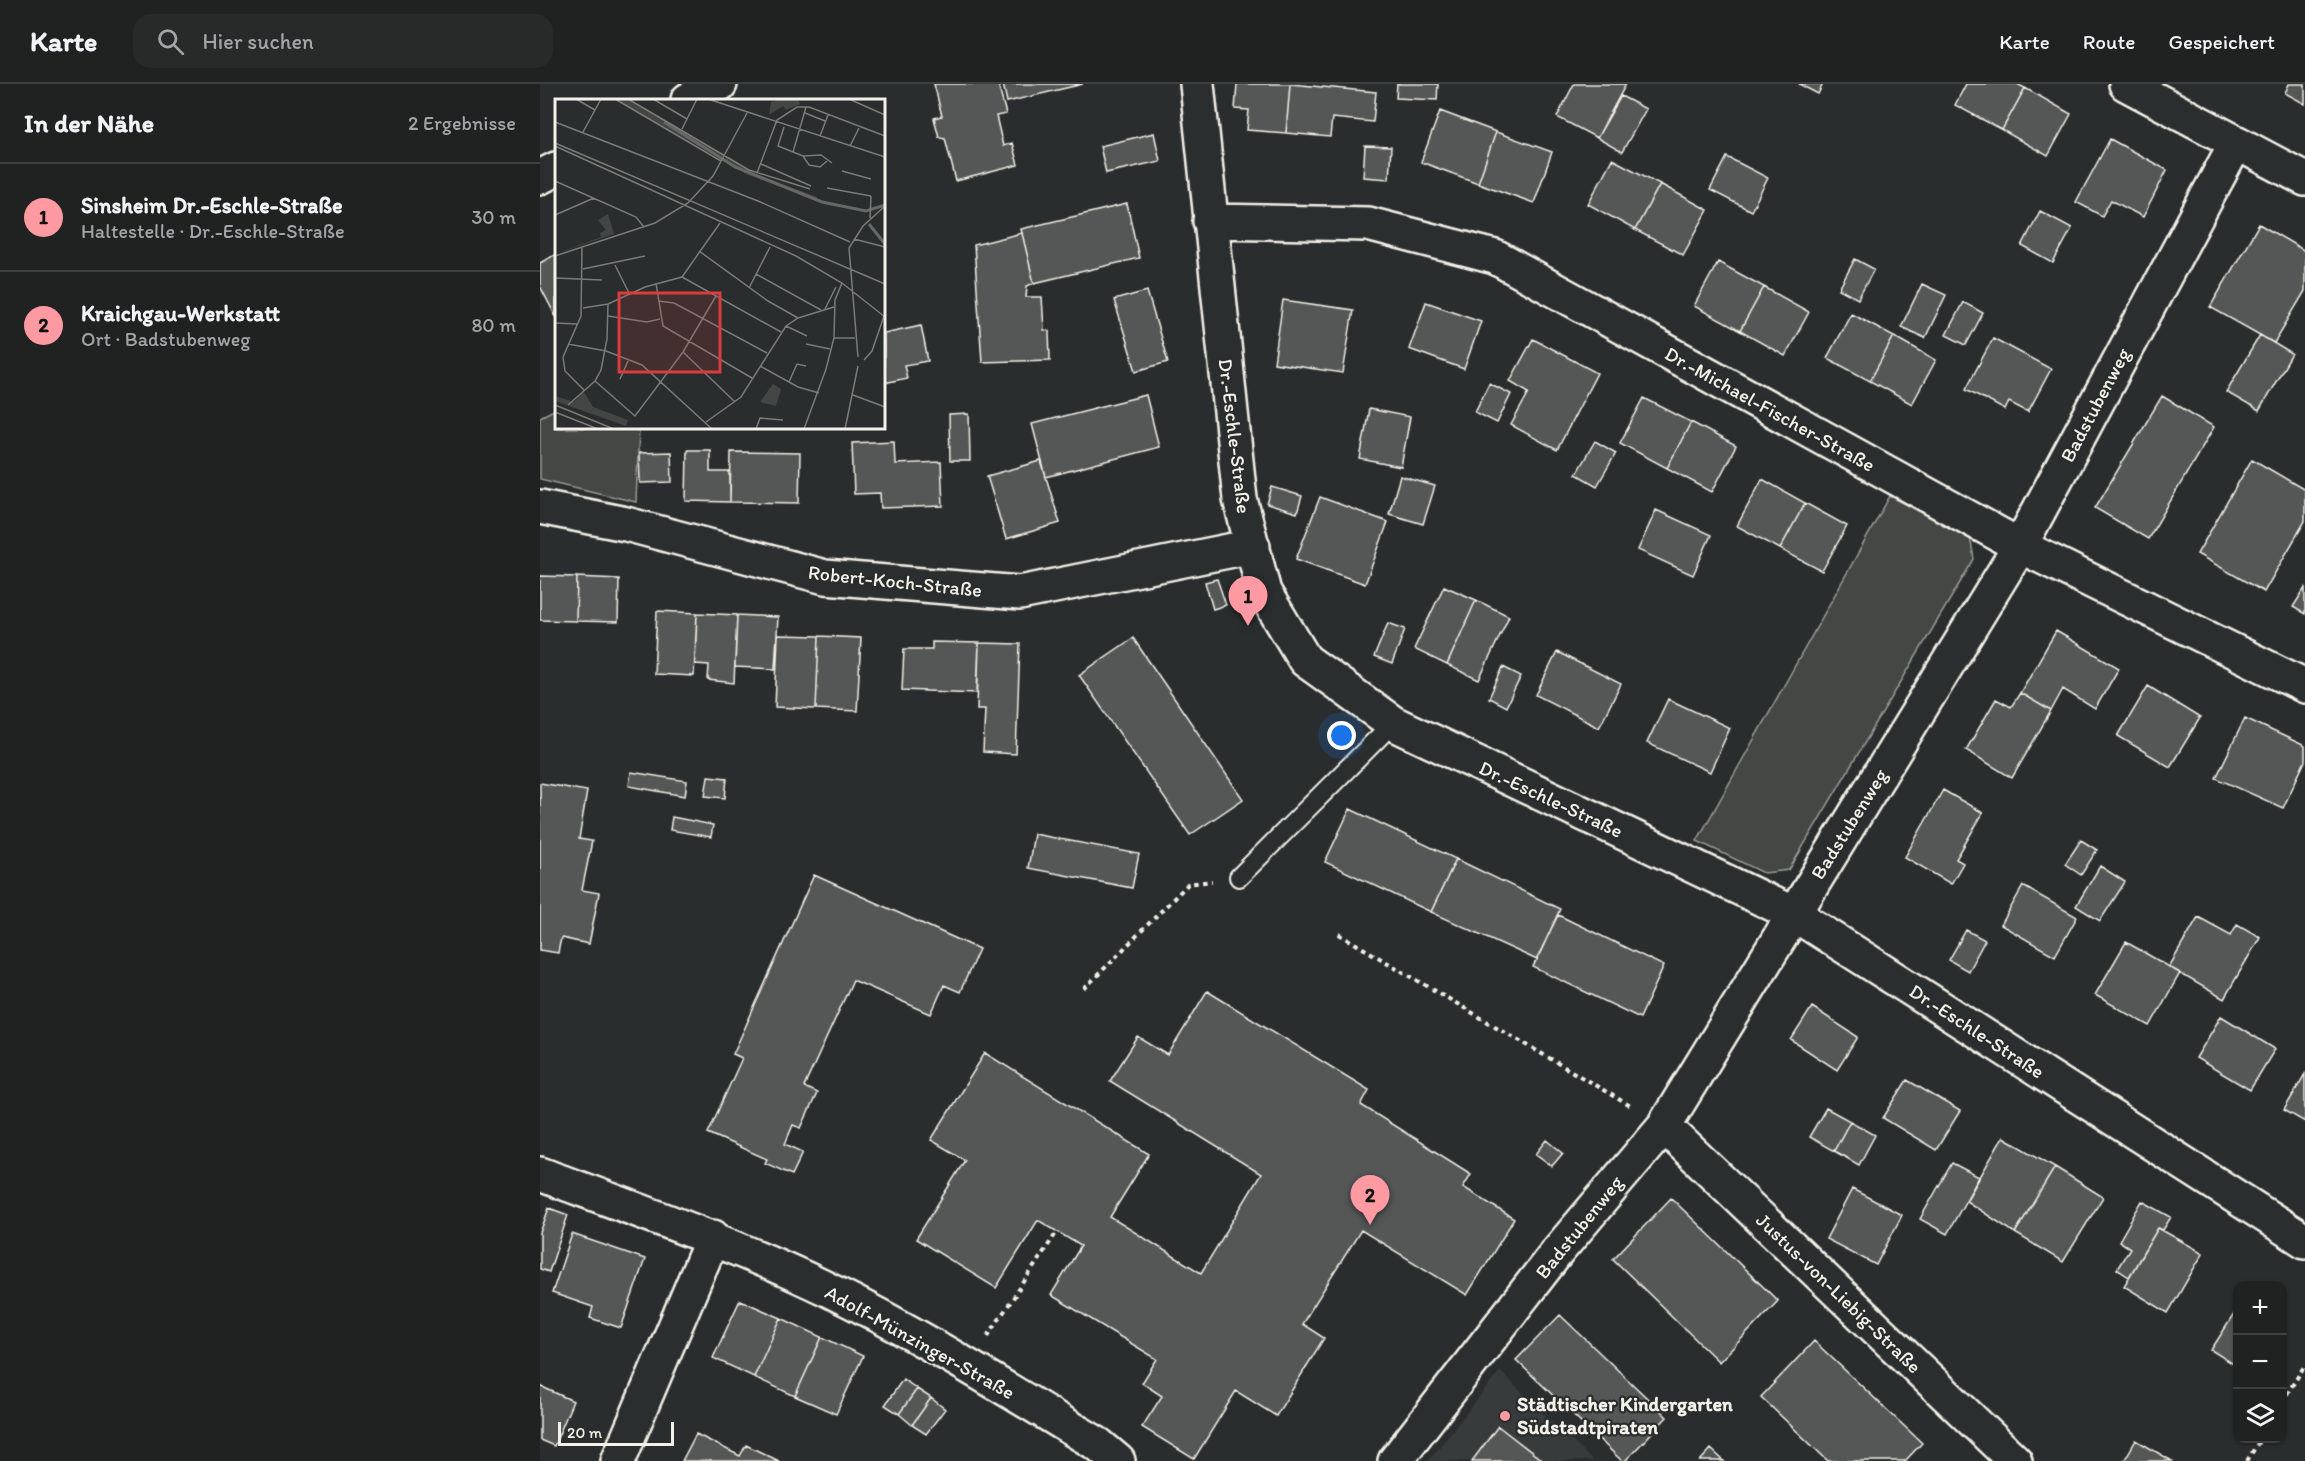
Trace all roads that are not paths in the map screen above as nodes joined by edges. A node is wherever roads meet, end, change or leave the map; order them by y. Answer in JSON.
{"nodes":[{"id":1,"x":719,"y":84,"type":"edge"},
{"id":2,"x":1197,"y":84,"type":"edge"},
{"id":3,"x":2126,"y":84,"type":"edge"},
{"id":4,"x":690,"y":99,"type":"edge"},
{"id":5,"x":2236,"y":143,"type":"junction"},
{"id":6,"x":555,"y":170,"type":"edge"},
{"id":7,"x":540,"y":177,"type":"edge"},
{"id":8,"x":2305,"y":179,"type":"edge"},
{"id":9,"x":1210,"y":220,"type":"junction"},
{"id":10,"x":540,"y":507,"type":"edge"},
{"id":11,"x":1253,"y":546,"type":"junction"},
{"id":12,"x":2020,"y":546,"type":"junction"},
{"id":13,"x":2305,"y":686,"type":"edge"},
{"id":14,"x":1393,"y":723,"type":"junction"},
{"id":15,"x":1239,"y":877,"type":"road end"},
{"id":16,"x":1794,"y":914,"type":"junction"},
{"id":17,"x":1664,"y":1126,"type":"junction"},
{"id":18,"x":540,"y":1174,"type":"edge"},
{"id":19,"x":713,"y":1237,"type":"junction"},
{"id":20,"x":2305,"y":1241,"type":"edge"},
{"id":21,"x":618,"y":1461,"type":"edge"},
{"id":22,"x":1118,"y":1461,"type":"edge"},
{"id":23,"x":1395,"y":1461,"type":"edge"},
{"id":24,"x":2015,"y":1461,"type":"edge"}],
"edges":[{"from":1,"to":4,"type":"street"},
{"from":2,"to":9,"type":"street","name":"Dr.-Eschle-Straße"},
{"from":3,"to":5,"type":"street"},
{"from":5,"to":8,"type":"street"},
{"from":5,"to":12,"type":"street","name":"Badstubenweg"},
{"from":6,"to":7,"type":"street"},
{"from":9,"to":11,"type":"street","name":"Dr.-Eschle-Straße"},
{"from":9,"to":12,"type":"street","name":"Dr.-Michael-Fischer-Straße"},
{"from":10,"to":11,"type":"street","name":"Robert-Koch-Straße"},
{"from":11,"to":14,"type":"street","name":"Dr.-Eschle-Straße"},
{"from":12,"to":13,"type":"street","name":"Dr.-Michael-Fischer-Straße"},
{"from":12,"to":16,"type":"street","name":"Badstubenweg"},
{"from":14,"to":15,"type":"lane"},
{"from":14,"to":16,"type":"street","name":"Dr.-Eschle-Straße"},
{"from":16,"to":17,"type":"street","name":"Badstubenweg"},
{"from":16,"to":20,"type":"street","name":"Dr.-Eschle-Straße"},
{"from":17,"to":23,"type":"street","name":"Badstubenweg"},
{"from":17,"to":24,"type":"street","name":"Justus-von-Liebig-Straße"},
{"from":18,"to":19,"type":"street","name":"Adolf-Münzinger-Straße"},
{"from":19,"to":21,"type":"street"},
{"from":19,"to":22,"type":"street","name":"Adolf-Münzinger-Straße"}]}
